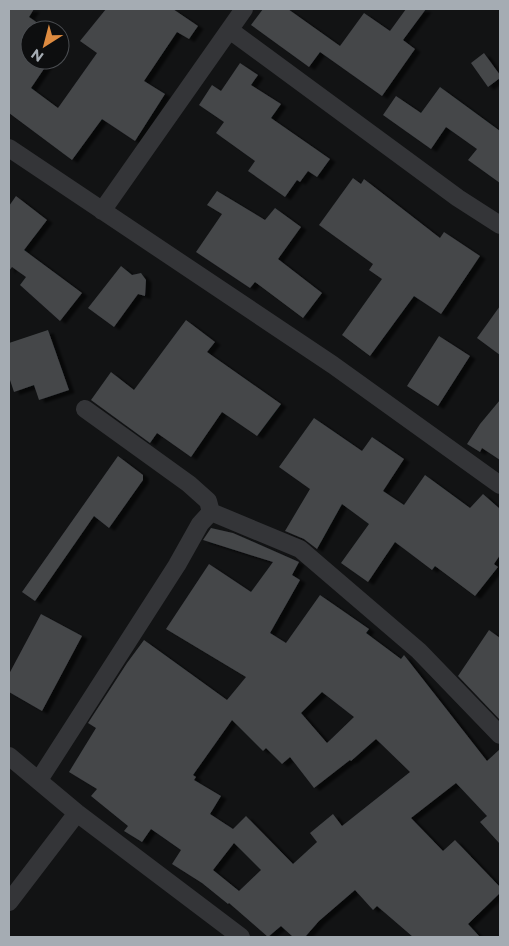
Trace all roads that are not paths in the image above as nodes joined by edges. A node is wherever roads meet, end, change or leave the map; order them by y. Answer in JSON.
{"nodes":[{"id":1,"x":244,"y":9,"type":"edge"},
{"id":2,"x":230,"y":31,"type":"junction"},
{"id":3,"x":9,"y":148,"type":"edge"},
{"id":4,"x":102,"y":211,"type":"junction"},
{"id":5,"x":500,"y":225,"type":"edge"},
{"id":6,"x":85,"y":409,"type":"dead end"},
{"id":7,"x":500,"y":485,"type":"edge"},
{"id":8,"x":211,"y":512,"type":"junction"},
{"id":9,"x":500,"y":735,"type":"edge"},
{"id":10,"x":9,"y":756,"type":"edge"},
{"id":11,"x":39,"y":780,"type":"junction"},
{"id":12,"x":77,"y":813,"type":"junction"},
{"id":13,"x":9,"y":902,"type":"edge"},
{"id":14,"x":242,"y":937,"type":"edge"}],
"edges":[{"from":1,"to":2,"type":"street"},
{"from":2,"to":4,"type":"street"},
{"from":2,"to":5,"type":"street"},
{"from":3,"to":4,"type":"street"},
{"from":4,"to":7,"type":"street"},
{"from":6,"to":8,"type":"street"},
{"from":8,"to":9,"type":"street"},
{"from":8,"to":11,"type":"street"},
{"from":10,"to":11,"type":"street"},
{"from":11,"to":12,"type":"street"},
{"from":12,"to":13,"type":"street"},
{"from":12,"to":14,"type":"street"}]}
